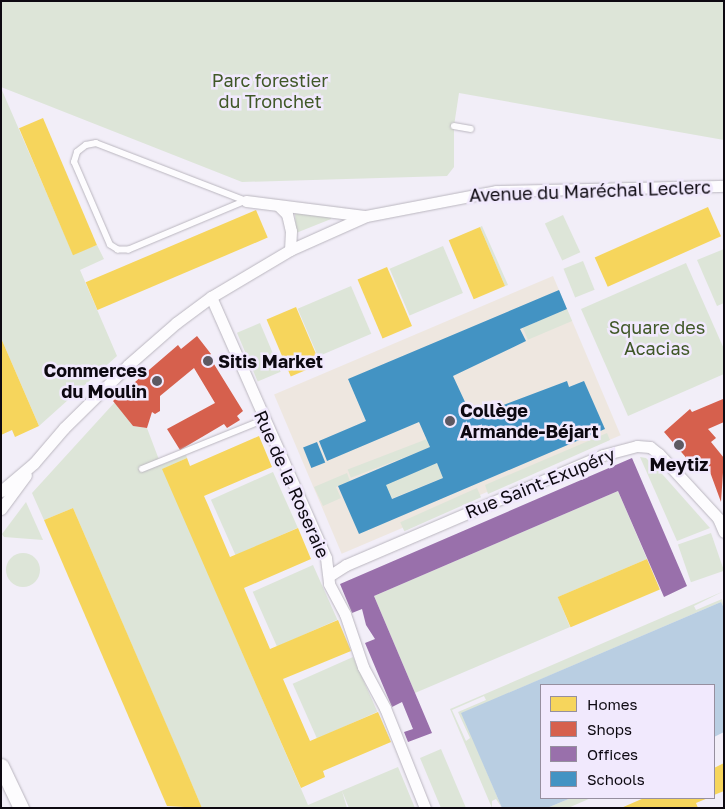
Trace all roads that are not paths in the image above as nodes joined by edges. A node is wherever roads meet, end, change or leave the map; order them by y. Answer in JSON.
{"nodes":[{"id":1,"x":454,"y":126,"type":"dead end"},
{"id":2,"x":471,"y":129,"type":"dead end"},
{"id":3,"x":724,"y":186,"type":"edge"},
{"id":4,"x":246,"y":200,"type":"junction"},
{"id":5,"x":279,"y":206,"type":"junction"},
{"id":6,"x":366,"y":216,"type":"junction"},
{"id":7,"x":290,"y":250,"type":"junction"},
{"id":8,"x":211,"y":298,"type":"junction"},
{"id":9,"x":266,"y":419,"type":"junction"},
{"id":10,"x":34,"y":463,"type":"junction"},
{"id":11,"x":142,"y":470,"type":"dead end"},
{"id":12,"x":1,"y":491,"type":"edge"},
{"id":13,"x":1,"y":509,"type":"edge"},
{"id":14,"x":721,"y":516,"type":"edge"},
{"id":15,"x":724,"y":532,"type":"edge"},
{"id":16,"x":329,"y":576,"type":"junction"},
{"id":17,"x":1,"y":766,"type":"edge"},
{"id":18,"x":20,"y":808,"type":"edge"},
{"id":19,"x":425,"y":808,"type":"edge"}],
"edges":[{"from":1,"to":2,"type":"lane"},
{"from":3,"to":6,"type":"street","name":"Avenue du Maréchal Leclerc"},
{"from":4,"to":4,"type":"lane"},
{"from":4,"to":5,"type":"street"},
{"from":5,"to":6,"type":"street"},
{"from":5,"to":7,"type":"street"},
{"from":6,"to":7,"type":"street","name":"Avenue du Maréchal Leclerc"},
{"from":7,"to":8,"type":"street","name":"Avenue du Maréchal Leclerc"},
{"from":8,"to":9,"type":"street","name":"Rue de la Roseraie"},
{"from":8,"to":10,"type":"street","name":"Avenue du Maréchal Leclerc"},
{"from":9,"to":11,"type":"lane"},
{"from":9,"to":16,"type":"street","name":"Rue de la Roseraie"},
{"from":10,"to":12,"type":"street","name":"Avenue du Maréchal Leclerc"},
{"from":10,"to":13,"type":"street","name":"Avenue du Maréchal Leclerc"},
{"from":14,"to":15,"type":"street","name":"Rue Saint-Exupéry"},
{"from":14,"to":16,"type":"street","name":"Rue Saint-Exupéry"},
{"from":16,"to":19,"type":"street","name":"Rue de la Roseraie"},
{"from":17,"to":18,"type":"street"}]}
